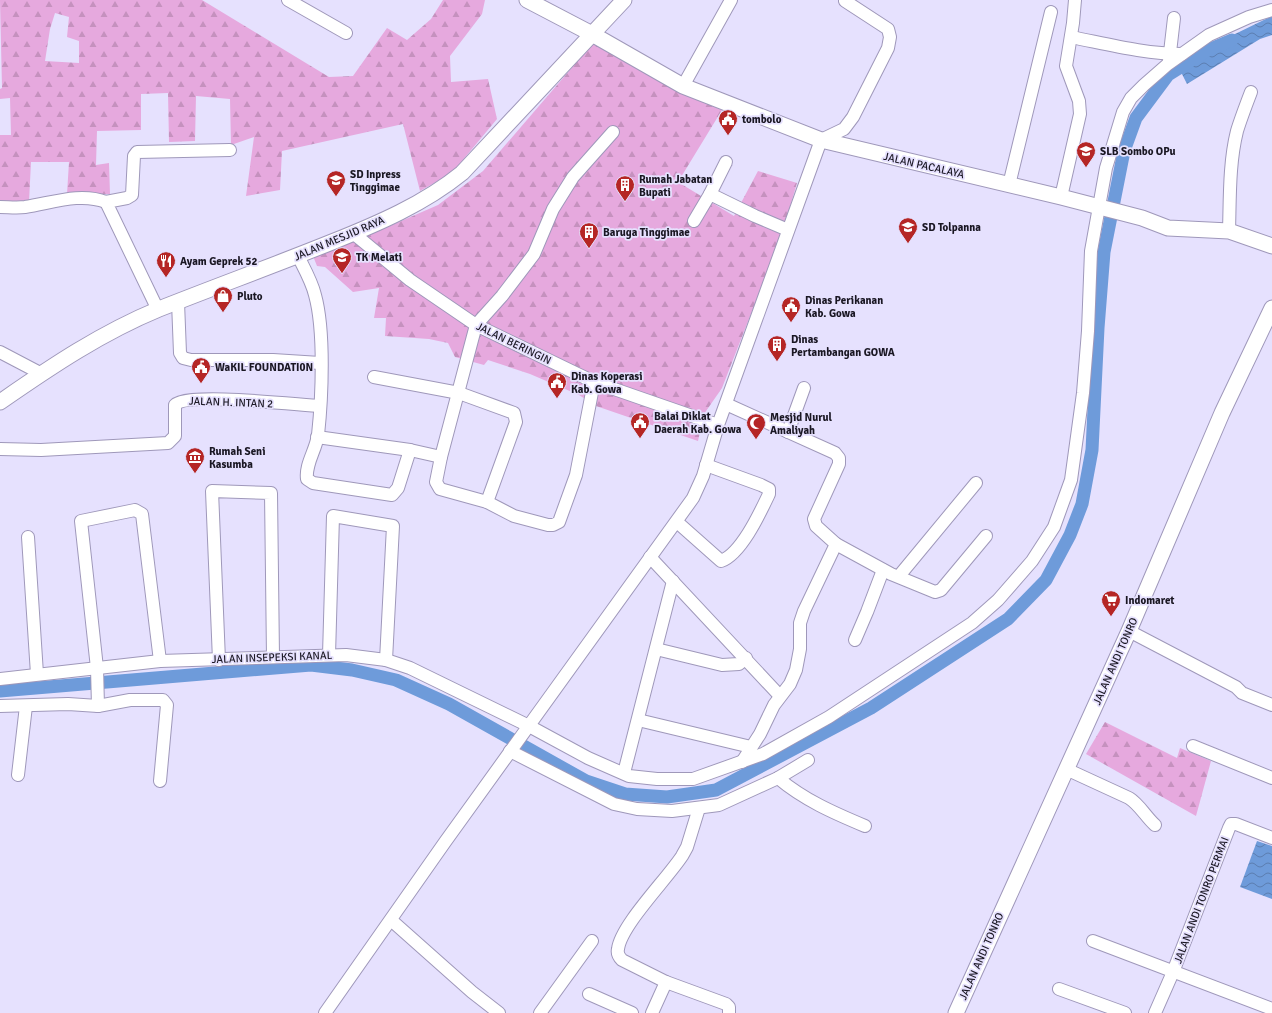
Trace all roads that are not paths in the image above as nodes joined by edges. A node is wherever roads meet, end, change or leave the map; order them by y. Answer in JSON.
{"nodes":[{"id":1,"x":288,"y":0,"type":"edge"},
{"id":2,"x":527,"y":0,"type":"edge"},
{"id":3,"x":624,"y":0,"type":"edge"},
{"id":4,"x":731,"y":0,"type":"edge"},
{"id":5,"x":1074,"y":0,"type":"edge"},
{"id":6,"x":845,"y":1,"type":"dead end"},
{"id":7,"x":1272,"y":10,"type":"edge"},
{"id":8,"x":1051,"y":12,"type":"dead end"},
{"id":9,"x":1174,"y":18,"type":"dead end"},
{"id":10,"x":346,"y":34,"type":"dead end"},
{"id":11,"x":592,"y":34,"type":"junction"},
{"id":12,"x":1071,"y":37,"type":"junction"},
{"id":13,"x":1169,"y":59,"type":"junction"},
{"id":14,"x":683,"y":86,"type":"junction"},
{"id":15,"x":1251,"y":92,"type":"dead end"},
{"id":16,"x":613,"y":132,"type":"dead end"},
{"id":17,"x":822,"y":140,"type":"junction"},
{"id":18,"x":230,"y":150,"type":"dead end"},
{"id":19,"x":726,"y":162,"type":"dead end"},
{"id":20,"x":1009,"y":185,"type":"junction"},
{"id":21,"x":710,"y":194,"type":"junction"},
{"id":22,"x":1061,"y":197,"type":"junction"},
{"id":23,"x":106,"y":202,"type":"junction"},
{"id":24,"x":0,"y":207,"type":"edge"},
{"id":25,"x":1108,"y":210,"type":"junction"},
{"id":26,"x":694,"y":221,"type":"dead end"},
{"id":27,"x":788,"y":230,"type":"junction"},
{"id":28,"x":1229,"y":231,"type":"junction"},
{"id":29,"x":353,"y":233,"type":"junction"},
{"id":30,"x":1272,"y":246,"type":"edge"},
{"id":31,"x":298,"y":256,"type":"junction"},
{"id":32,"x":178,"y":302,"type":"junction"},
{"id":33,"x":1272,"y":308,"type":"edge"},
{"id":34,"x":158,"y":310,"type":"junction"},
{"id":35,"x":476,"y":325,"type":"junction"},
{"id":36,"x":0,"y":352,"type":"edge"},
{"id":37,"x":320,"y":363,"type":"junction"},
{"id":38,"x":40,"y":373,"type":"junction"},
{"id":39,"x":374,"y":377,"type":"dead end"},
{"id":40,"x":594,"y":382,"type":"junction"},
{"id":41,"x":804,"y":388,"type":"dead end"},
{"id":42,"x":459,"y":393,"type":"junction"},
{"id":43,"x":0,"y":402,"type":"edge"},
{"id":44,"x":726,"y":404,"type":"junction"},
{"id":45,"x":320,"y":406,"type":"junction"},
{"id":46,"x":718,"y":426,"type":"junction"},
{"id":47,"x":788,"y":432,"type":"junction"},
{"id":48,"x":318,"y":437,"type":"junction"},
{"id":49,"x":0,"y":449,"type":"edge"},
{"id":50,"x":410,"y":450,"type":"junction"},
{"id":51,"x":441,"y":457,"type":"junction"},
{"id":52,"x":706,"y":465,"type":"junction"},
{"id":53,"x":976,"y":483,"type":"dead end"},
{"id":54,"x":487,"y":502,"type":"junction"},
{"id":55,"x":678,"y":522,"type":"junction"},
{"id":56,"x":986,"y":536,"type":"dead end"},
{"id":57,"x":28,"y":537,"type":"dead end"},
{"id":58,"x":836,"y":544,"type":"junction"},
{"id":59,"x":650,"y":557,"type":"junction"},
{"id":60,"x":883,"y":570,"type":"junction"},
{"id":61,"x":899,"y":576,"type":"junction"},
{"id":62,"x":673,"y":581,"type":"junction"},
{"id":63,"x":1128,"y":631,"type":"junction"},
{"id":64,"x":855,"y":640,"type":"dead end"},
{"id":65,"x":656,"y":649,"type":"junction"},
{"id":66,"x":329,"y":655,"type":"junction"},
{"id":67,"x":273,"y":657,"type":"junction"},
{"id":68,"x":746,"y":658,"type":"junction"},
{"id":69,"x":160,"y":660,"type":"junction"},
{"id":70,"x":219,"y":660,"type":"junction"},
{"id":71,"x":386,"y":660,"type":"junction"},
{"id":72,"x":37,"y":674,"type":"junction"},
{"id":73,"x":97,"y":674,"type":"junction"},
{"id":74,"x":0,"y":680,"type":"edge"},
{"id":75,"x":1241,"y":687,"type":"junction"},
{"id":76,"x":780,"y":696,"type":"junction"},
{"id":77,"x":1272,"y":698,"type":"edge"},
{"id":78,"x":98,"y":703,"type":"junction"},
{"id":79,"x":1272,"y":705,"type":"edge"},
{"id":80,"x":0,"y":706,"type":"edge"},
{"id":81,"x":26,"y":706,"type":"junction"},
{"id":82,"x":638,"y":720,"type":"junction"},
{"id":83,"x":527,"y":729,"type":"junction"},
{"id":84,"x":1194,"y":746,"type":"dead end"},
{"id":85,"x":750,"y":748,"type":"junction"},
{"id":86,"x":511,"y":749,"type":"junction"},
{"id":87,"x":808,"y":760,"type":"dead end"},
{"id":88,"x":742,"y":762,"type":"junction"},
{"id":89,"x":625,"y":770,"type":"dead end"},
{"id":90,"x":1066,"y":770,"type":"junction"},
{"id":91,"x":18,"y":775,"type":"dead end"},
{"id":92,"x":778,"y":778,"type":"junction"},
{"id":93,"x":1272,"y":778,"type":"edge"},
{"id":94,"x":160,"y":781,"type":"dead end"},
{"id":95,"x":699,"y":808,"type":"junction"},
{"id":96,"x":1155,"y":825,"type":"dead end"},
{"id":97,"x":865,"y":826,"type":"dead end"},
{"id":98,"x":1272,"y":838,"type":"edge"},
{"id":99,"x":391,"y":920,"type":"junction"},
{"id":100,"x":592,"y":941,"type":"dead end"},
{"id":101,"x":1092,"y":941,"type":"dead end"},
{"id":102,"x":1173,"y":972,"type":"junction"},
{"id":103,"x":666,"y":982,"type":"junction"},
{"id":104,"x":1059,"y":989,"type":"dead end"},
{"id":105,"x":589,"y":994,"type":"dead end"},
{"id":106,"x":1272,"y":1010,"type":"edge"},
{"id":107,"x":325,"y":1013,"type":"edge"},
{"id":108,"x":499,"y":1013,"type":"edge"},
{"id":109,"x":540,"y":1013,"type":"edge"},
{"id":110,"x":632,"y":1013,"type":"edge"},
{"id":111,"x":652,"y":1013,"type":"edge"},
{"id":112,"x":728,"y":1013,"type":"edge"},
{"id":113,"x":956,"y":1013,"type":"edge"},
{"id":114,"x":1126,"y":1013,"type":"edge"},
{"id":115,"x":1155,"y":1013,"type":"edge"}],
"edges":[{"from":1,"to":10,"type":"street"},
{"from":2,"to":11,"type":"street","name":"JALAN PACALAYA"},
{"from":3,"to":11,"type":"street","name":"JALAN MESJID RAYA"},
{"from":4,"to":14,"type":"street"},
{"from":5,"to":12,"type":"street"},
{"from":6,"to":17,"type":"street"},
{"from":7,"to":13,"type":"street","name":"JALAN INSEPEKSI KANAL"},
{"from":8,"to":20,"type":"street"},
{"from":9,"to":13,"type":"street"},
{"from":11,"to":14,"type":"street","name":"JALAN PACALAYA"},
{"from":11,"to":29,"type":"street","name":"JALAN MESJID RAYA"},
{"from":12,"to":13,"type":"street"},
{"from":12,"to":22,"type":"street"},
{"from":13,"to":25,"type":"street","name":"JALAN INSEPEKSI KANAL"},
{"from":14,"to":17,"type":"street","name":"JALAN PACALAYA"},
{"from":15,"to":28,"type":"street"},
{"from":16,"to":35,"type":"street"},
{"from":17,"to":20,"type":"street","name":"JALAN PACALAYA"},
{"from":17,"to":27,"type":"street"},
{"from":18,"to":23,"type":"street"},
{"from":19,"to":21,"type":"street"},
{"from":20,"to":22,"type":"street","name":"JALAN PACALAYA"},
{"from":21,"to":26,"type":"street"},
{"from":21,"to":27,"type":"street"},
{"from":22,"to":25,"type":"street","name":"JALAN PACALAYA"},
{"from":23,"to":24,"type":"street"},
{"from":23,"to":34,"type":"street"},
{"from":25,"to":28,"type":"street","name":"JALAN PACALAYA"},
{"from":25,"to":88,"type":"street","name":"JALAN INSEPEKSI KANAL"},
{"from":27,"to":44,"type":"street"},
{"from":28,"to":30,"type":"street","name":"JALAN PACALAYA"},
{"from":29,"to":31,"type":"street","name":"JALAN MESJID RAYA"},
{"from":29,"to":35,"type":"street","name":"JALAN BERINGIN"},
{"from":31,"to":32,"type":"street","name":"JALAN MESJID RAYA"},
{"from":31,"to":37,"type":"street"},
{"from":32,"to":34,"type":"street","name":"JALAN MESJID RAYA"},
{"from":32,"to":37,"type":"street"},
{"from":33,"to":63,"type":"street","name":"JALAN ANDI TONRO"},
{"from":34,"to":38,"type":"street","name":"JALAN MESJID RAYA"},
{"from":35,"to":40,"type":"street","name":"JALAN BERINGIN"},
{"from":35,"to":42,"type":"street"},
{"from":36,"to":38,"type":"street"},
{"from":37,"to":45,"type":"street"},
{"from":38,"to":43,"type":"street","name":"JALAN MESJID RAYA"},
{"from":39,"to":42,"type":"street"},
{"from":40,"to":46,"type":"street","name":"JALAN BERINGIN"},
{"from":40,"to":54,"type":"street"},
{"from":41,"to":47,"type":"street"},
{"from":42,"to":51,"type":"street"},
{"from":42,"to":54,"type":"street"},
{"from":44,"to":46,"type":"street"},
{"from":44,"to":47,"type":"street"},
{"from":45,"to":48,"type":"street"},
{"from":45,"to":49,"type":"street","name":"JALAN H. INTAN 2"},
{"from":46,"to":52,"type":"street"},
{"from":47,"to":58,"type":"street"},
{"from":48,"to":50,"type":"street"},
{"from":48,"to":50,"type":"street"},
{"from":50,"to":51,"type":"street"},
{"from":51,"to":54,"type":"street"},
{"from":52,"to":55,"type":"street"},
{"from":52,"to":55,"type":"street"},
{"from":53,"to":61,"type":"street"},
{"from":55,"to":59,"type":"street"},
{"from":56,"to":61,"type":"street"},
{"from":57,"to":72,"type":"street"},
{"from":58,"to":60,"type":"street"},
{"from":58,"to":76,"type":"street"},
{"from":59,"to":62,"type":"street"},
{"from":59,"to":83,"type":"street"},
{"from":60,"to":61,"type":"street"},
{"from":60,"to":64,"type":"street"},
{"from":62,"to":65,"type":"street"},
{"from":62,"to":68,"type":"street"},
{"from":63,"to":75,"type":"street"},
{"from":63,"to":90,"type":"street","name":"JALAN ANDI TONRO"},
{"from":65,"to":68,"type":"street"},
{"from":65,"to":82,"type":"street"},
{"from":66,"to":67,"type":"street","name":"JALAN INSEPEKSI KANAL"},
{"from":66,"to":71,"type":"street","name":"JALAN INSEPEKSI KANAL"},
{"from":66,"to":71,"type":"street"},
{"from":67,"to":70,"type":"street","name":"JALAN INSEPEKSI KANAL"},
{"from":67,"to":70,"type":"street"},
{"from":68,"to":76,"type":"street"},
{"from":69,"to":70,"type":"street","name":"JALAN INSEPEKSI KANAL"},
{"from":69,"to":73,"type":"street","name":"JALAN INSEPEKSI KANAL"},
{"from":69,"to":73,"type":"street"},
{"from":71,"to":83,"type":"street","name":"JALAN INSEPEKSI KANAL"},
{"from":72,"to":73,"type":"street","name":"JALAN INSEPEKSI KANAL"},
{"from":72,"to":74,"type":"street","name":"JALAN INSEPEKSI KANAL"},
{"from":73,"to":78,"type":"street"},
{"from":75,"to":77,"type":"street"},
{"from":75,"to":79,"type":"street"},
{"from":76,"to":85,"type":"street"},
{"from":78,"to":81,"type":"street"},
{"from":78,"to":94,"type":"street"},
{"from":80,"to":81,"type":"street"},
{"from":81,"to":91,"type":"street"},
{"from":82,"to":85,"type":"street"},
{"from":82,"to":89,"type":"street"},
{"from":83,"to":86,"type":"street"},
{"from":83,"to":88,"type":"street","name":"JALAN INSEPEKSI KANAL"},
{"from":84,"to":93,"type":"street"},
{"from":85,"to":88,"type":"street"},
{"from":86,"to":95,"type":"street"},
{"from":86,"to":99,"type":"street"},
{"from":87,"to":92,"type":"street"},
{"from":90,"to":96,"type":"street"},
{"from":90,"to":113,"type":"street","name":"JALAN ANDI TONRO"},
{"from":92,"to":95,"type":"street"},
{"from":92,"to":97,"type":"street"},
{"from":95,"to":103,"type":"street"},
{"from":98,"to":102,"type":"street","name":"JALAN ANDI TONRO PERMAI"},
{"from":99,"to":107,"type":"street"},
{"from":99,"to":108,"type":"street"},
{"from":100,"to":109,"type":"street"},
{"from":101,"to":102,"type":"street"},
{"from":102,"to":106,"type":"street"},
{"from":102,"to":115,"type":"street"},
{"from":103,"to":111,"type":"street"},
{"from":103,"to":112,"type":"street"},
{"from":104,"to":114,"type":"street"},
{"from":105,"to":110,"type":"street"}]}
